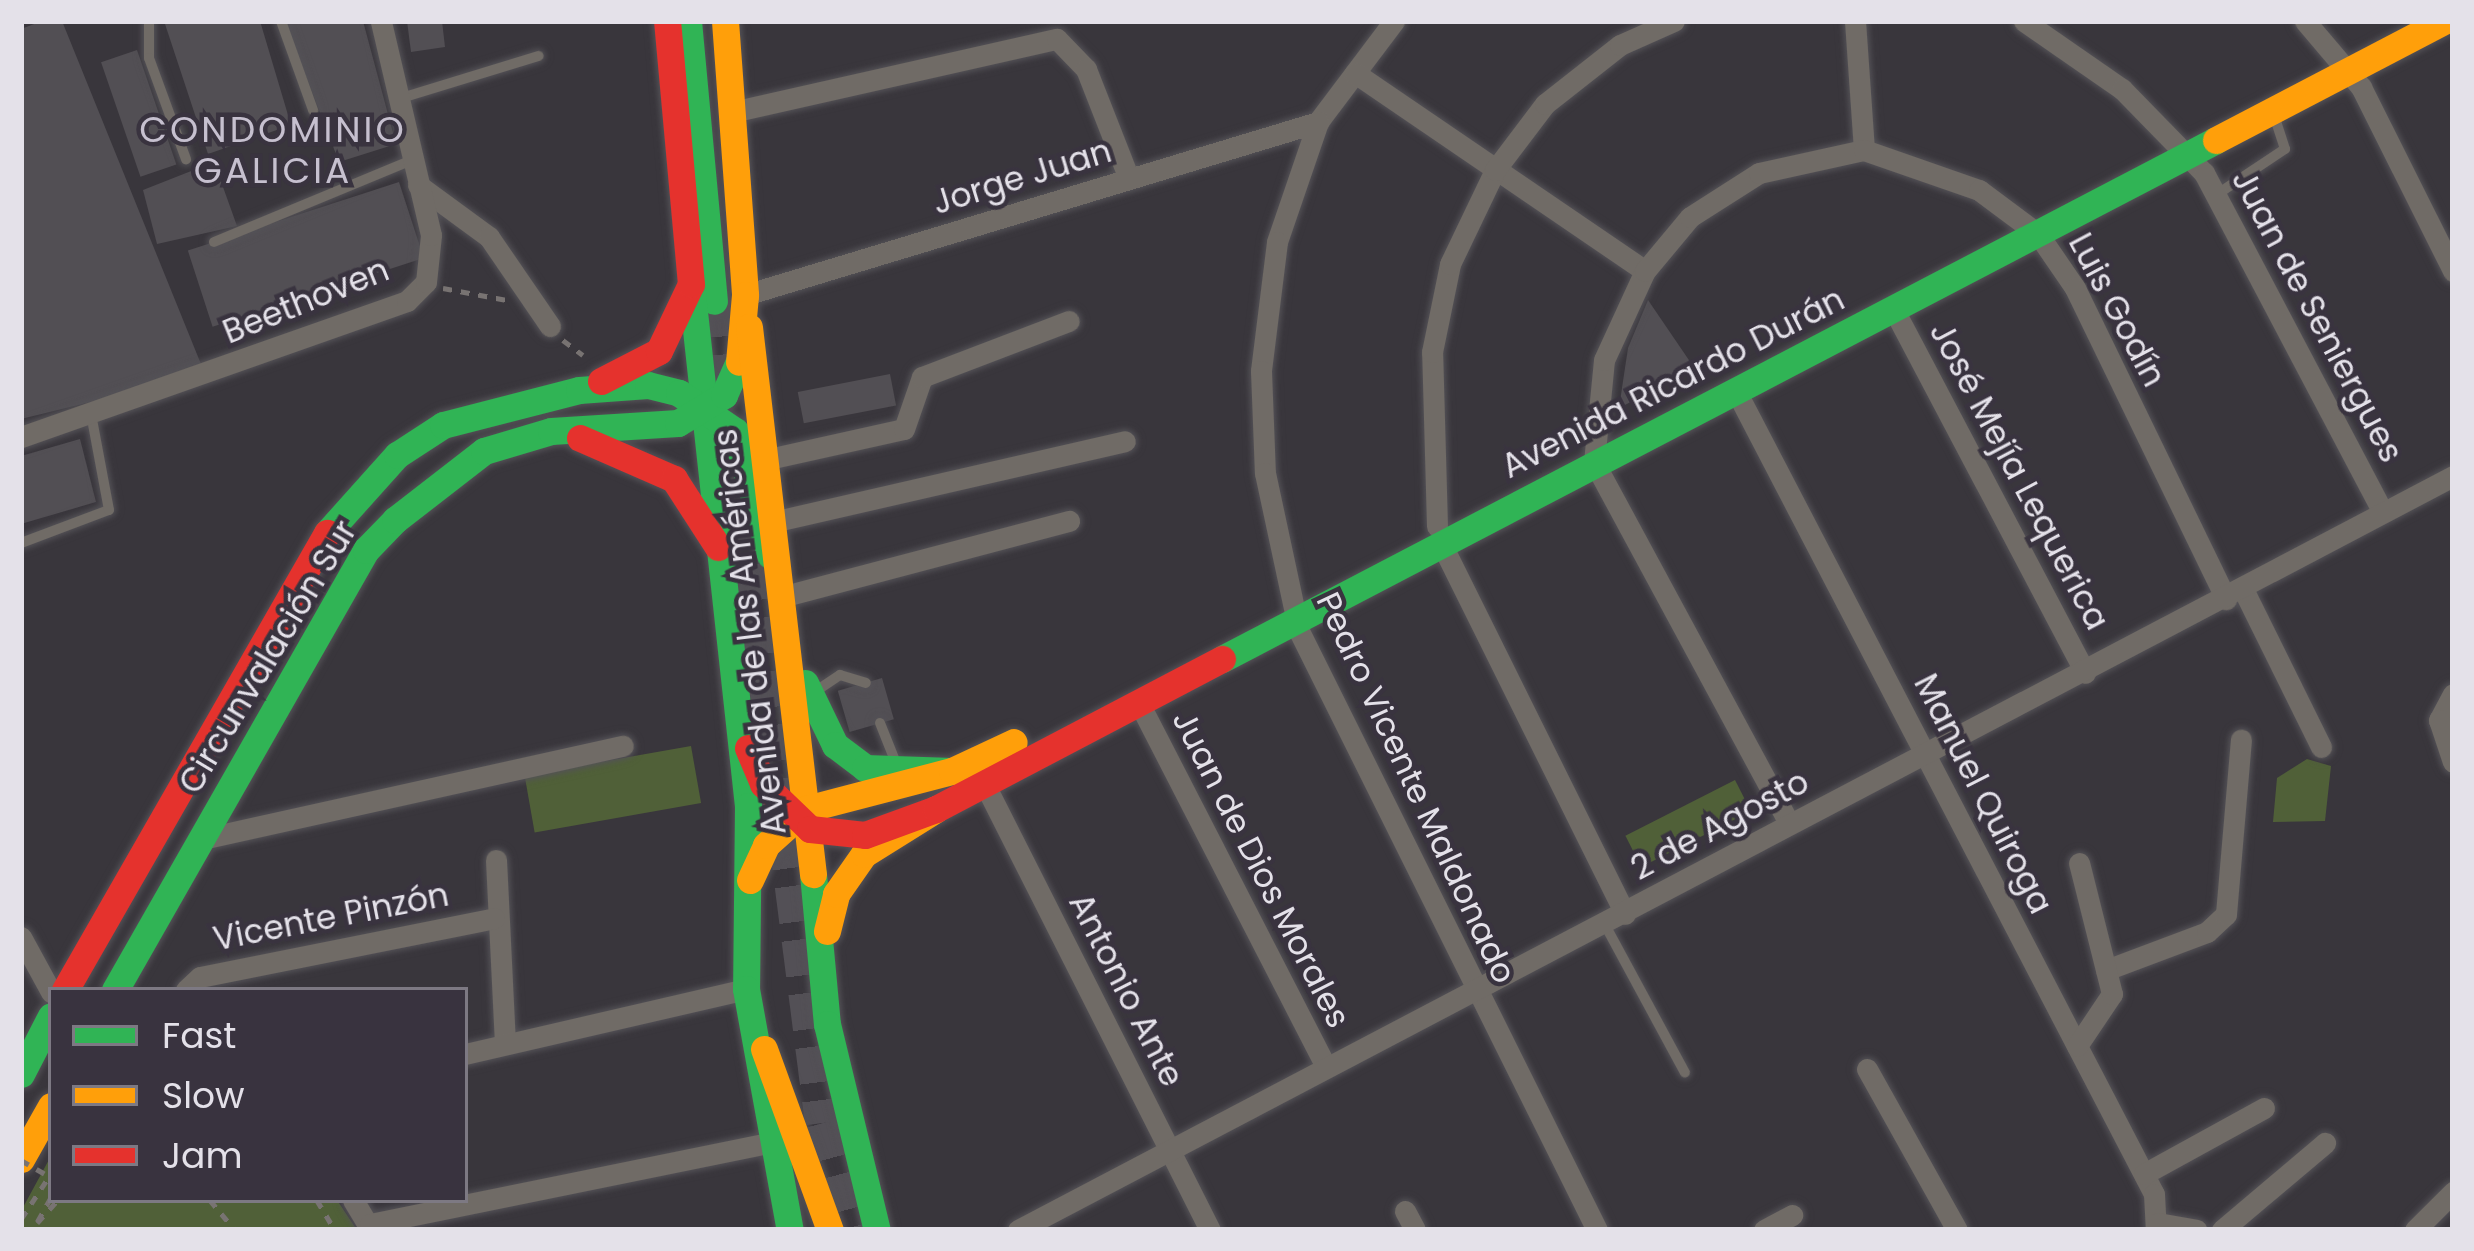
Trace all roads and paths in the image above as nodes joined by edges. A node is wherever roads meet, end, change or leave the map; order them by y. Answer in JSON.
{"nodes":[{"id":1,"x":149,"y":21,"type":"edge"},
{"id":2,"x":280,"y":21,"type":"edge"},
{"id":3,"x":381,"y":21,"type":"edge"},
{"id":4,"x":667,"y":21,"type":"edge"},
{"id":5,"x":688,"y":21,"type":"edge"},
{"id":6,"x":703,"y":21,"type":"edge"},
{"id":7,"x":725,"y":21,"type":"edge"},
{"id":8,"x":1394,"y":21,"type":"edge"},
{"id":9,"x":1674,"y":21,"type":"edge"},
{"id":10,"x":1855,"y":21,"type":"edge"},
{"id":11,"x":2024,"y":21,"type":"edge"},
{"id":12,"x":2305,"y":21,"type":"edge"},
{"id":13,"x":2407,"y":21,"type":"edge"},
{"id":14,"x":2444,"y":21,"type":"edge"},
{"id":15,"x":539,"y":56,"type":"dead end"},
{"id":16,"x":2343,"y":64,"type":"junction"},
{"id":17,"x":1355,"y":73,"type":"junction"},
{"id":18,"x":398,"y":99,"type":"junction"},
{"id":19,"x":313,"y":110,"type":"dead end"},
{"id":20,"x":2272,"y":110,"type":"junction"},
{"id":21,"x":732,"y":112,"type":"junction"},
{"id":22,"x":1318,"y":122,"type":"junction"},
{"id":23,"x":2184,"y":149,"type":"junction"},
{"id":24,"x":1864,"y":150,"type":"junction"},
{"id":25,"x":186,"y":159,"type":"dead end"},
{"id":26,"x":412,"y":160,"type":"junction"},
{"id":27,"x":1495,"y":170,"type":"junction"},
{"id":28,"x":1129,"y":178,"type":"junction"},
{"id":29,"x":418,"y":185,"type":"junction"},
{"id":30,"x":2216,"y":195,"type":"junction"},
{"id":31,"x":2039,"y":236,"type":"junction"},
{"id":32,"x":214,"y":242,"type":"dead end"},
{"id":33,"x":2453,"y":271,"type":"edge"},
{"id":34,"x":1645,"y":272,"type":"junction"},
{"id":35,"x":691,"y":284,"type":"junction"},
{"id":36,"x":728,"y":298,"type":"junction"},
{"id":37,"x":1894,"y":310,"type":"junction"},
{"id":38,"x":1069,"y":321,"type":"dead end"},
{"id":39,"x":550,"y":326,"type":"dead end"},
{"id":40,"x":579,"y":390,"type":"junction"},
{"id":41,"x":1736,"y":391,"type":"junction"},
{"id":42,"x":704,"y":410,"type":"junction"},
{"id":43,"x":91,"y":414,"type":"junction"},
{"id":44,"x":551,"y":431,"type":"junction"},
{"id":45,"x":21,"y":437,"type":"edge"},
{"id":46,"x":1125,"y":441,"type":"dead end"},
{"id":47,"x":1595,"y":452,"type":"junction"},
{"id":48,"x":764,"y":460,"type":"junction"},
{"id":49,"x":2453,"y":476,"type":"edge"},
{"id":50,"x":2381,"y":509,"type":"junction"},
{"id":51,"x":1069,"y":521,"type":"dead end"},
{"id":52,"x":768,"y":523,"type":"junction"},
{"id":53,"x":1439,"y":534,"type":"junction"},
{"id":54,"x":21,"y":543,"type":"edge"},
{"id":55,"x":718,"y":547,"type":"junction"},
{"id":56,"x":770,"y":555,"type":"junction"},
{"id":57,"x":2235,"y":595,"type":"junction"},
{"id":58,"x":781,"y":597,"type":"junction"},
{"id":59,"x":1293,"y":610,"type":"junction"},
{"id":60,"x":793,"y":653,"type":"junction"},
{"id":61,"x":2085,"y":673,"type":"junction"},
{"id":62,"x":866,"y":683,"type":"dead end"},
{"id":63,"x":2453,"y":694,"type":"edge"},
{"id":64,"x":810,"y":695,"type":"junction"},
{"id":65,"x":1138,"y":701,"type":"junction"},
{"id":66,"x":738,"y":703,"type":"junction"},
{"id":67,"x":880,"y":723,"type":"dead end"},
{"id":68,"x":2241,"y":740,"type":"dead end"},
{"id":69,"x":623,"y":746,"type":"dead end"},
{"id":70,"x":2321,"y":747,"type":"dead end"},
{"id":71,"x":1926,"y":754,"type":"junction"},
{"id":72,"x":2453,"y":762,"type":"edge"},
{"id":73,"x":952,"y":771,"type":"junction"},
{"id":74,"x":902,"y":776,"type":"junction"},
{"id":75,"x":982,"y":781,"type":"junction"},
{"id":76,"x":936,"y":809,"type":"junction"},
{"id":77,"x":803,"y":819,"type":"junction"},
{"id":78,"x":1789,"y":823,"type":"junction"},
{"id":79,"x":202,"y":838,"type":"junction"},
{"id":80,"x":496,"y":860,"type":"dead end"},
{"id":81,"x":2079,"y":863,"type":"dead end"},
{"id":82,"x":494,"y":918,"type":"junction"},
{"id":83,"x":1615,"y":919,"type":"junction"},
{"id":84,"x":741,"y":920,"type":"junction"},
{"id":85,"x":21,"y":937,"type":"edge"},
{"id":86,"x":822,"y":952,"type":"junction"},
{"id":87,"x":2106,"y":970,"type":"junction"},
{"id":88,"x":48,"y":987,"type":"edge"},
{"id":89,"x":67,"y":987,"type":"edge"},
{"id":90,"x":117,"y":987,"type":"edge"},
{"id":91,"x":189,"y":987,"type":"edge"},
{"id":92,"x":746,"y":989,"type":"junction"},
{"id":93,"x":1474,"y":992,"type":"junction"},
{"id":94,"x":48,"y":1022,"type":"edge"},
{"id":95,"x":751,"y":1025,"type":"junction"},
{"id":96,"x":505,"y":1045,"type":"junction"},
{"id":97,"x":2077,"y":1046,"type":"junction"},
{"id":98,"x":468,"y":1053,"type":"edge"},
{"id":99,"x":1326,"y":1067,"type":"junction"},
{"id":100,"x":1867,"y":1069,"type":"dead end"},
{"id":101,"x":1685,"y":1072,"type":"dead end"},
{"id":102,"x":21,"y":1074,"type":"edge"},
{"id":103,"x":2264,"y":1108,"type":"dead end"},
{"id":104,"x":48,"y":1111,"type":"edge"},
{"id":105,"x":767,"y":1143,"type":"junction"},
{"id":106,"x":2325,"y":1143,"type":"dead end"},
{"id":107,"x":1169,"y":1146,"type":"junction"},
{"id":108,"x":21,"y":1160,"type":"edge"},
{"id":109,"x":48,"y":1174,"type":"edge"},
{"id":110,"x":2144,"y":1174,"type":"junction"},
{"id":111,"x":48,"y":1179,"type":"edge"},
{"id":112,"x":2453,"y":1192,"type":"edge"},
{"id":113,"x":212,"y":1203,"type":"edge"},
{"id":114,"x":319,"y":1203,"type":"edge"},
{"id":115,"x":464,"y":1205,"type":"junction"},
{"id":116,"x":1792,"y":1215,"type":"dead end"},
{"id":117,"x":21,"y":1219,"type":"edge"},
{"id":118,"x":787,"y":1226,"type":"edge"},
{"id":119,"x":2157,"y":1226,"type":"edge"},
{"id":120,"x":370,"y":1227,"type":"edge"},
{"id":121,"x":235,"y":1230,"type":"edge"},
{"id":122,"x":334,"y":1230,"type":"edge"},
{"id":123,"x":470,"y":1230,"type":"edge"},
{"id":124,"x":830,"y":1230,"type":"edge"},
{"id":125,"x":877,"y":1230,"type":"edge"},
{"id":126,"x":1018,"y":1230,"type":"edge"},
{"id":127,"x":1210,"y":1230,"type":"edge"},
{"id":128,"x":1597,"y":1230,"type":"edge"},
{"id":129,"x":1764,"y":1230,"type":"edge"},
{"id":130,"x":1957,"y":1230,"type":"edge"},
{"id":131,"x":2196,"y":1230,"type":"edge"},
{"id":132,"x":2222,"y":1230,"type":"edge"},
{"id":133,"x":2415,"y":1230,"type":"edge"}],
"edges":[{"from":1,"to":25,"type":"lane"},
{"from":2,"to":19,"type":"lane"},
{"from":3,"to":18,"type":"street","name":"Beethoven"},
{"from":4,"to":35,"type":"main road","name":"Avenida de las Américas"},
{"from":5,"to":36,"type":"main road","name":"Avenida de las Américas"},
{"from":6,"to":36,"type":"main road","name":"Avenida de las Américas"},
{"from":7,"to":21,"type":"main road","name":"Avenida de las Américas"},
{"from":8,"to":17,"type":"street","name":"Pedro Vicente Maldonado"},
{"from":9,"to":27,"type":"street"},
{"from":10,"to":24,"type":"street"},
{"from":11,"to":23,"type":"street","name":"Juan de Seniergues"},
{"from":12,"to":16,"type":"street"},
{"from":13,"to":16,"type":"main road","name":"Avenida Ricardo Durán"},
{"from":14,"to":16,"type":"main road","name":"Avenida Ricardo Durán"},
{"from":15,"to":18,"type":"lane"},
{"from":16,"to":20,"type":"main road","name":"Avenida Ricardo Durán"},
{"from":16,"to":23,"type":"main road","name":"Avenida Ricardo Durán"},
{"from":16,"to":33,"type":"street"},
{"from":17,"to":22,"type":"street","name":"Pedro Vicente Maldonado"},
{"from":17,"to":27,"type":"street"},
{"from":18,"to":26,"type":"street","name":"Beethoven"},
{"from":20,"to":23,"type":"main road","name":"Avenida Ricardo Durán"},
{"from":20,"to":30,"type":"lane"},
{"from":21,"to":28,"type":"street"},
{"from":21,"to":36,"type":"main road","name":"Avenida de las Américas"},
{"from":22,"to":28,"type":"street","name":"Jorge Juan"},
{"from":22,"to":59,"type":"street","name":"Pedro Vicente Maldonado"},
{"from":23,"to":30,"type":"street","name":"Juan de Seniergues"},
{"from":23,"to":31,"type":"main road","name":"Avenida Ricardo Durán"},
{"from":24,"to":31,"type":"street","name":"Luis Godín"},
{"from":24,"to":34,"type":"street","name":"Luis Godín"},
{"from":26,"to":29,"type":"street","name":"Beethoven"},
{"from":26,"to":32,"type":"lane"},
{"from":27,"to":34,"type":"street"},
{"from":27,"to":53,"type":"street"},
{"from":28,"to":36,"type":"street","name":"Jorge Juan"},
{"from":29,"to":39,"type":"street"},
{"from":29,"to":43,"type":"street","name":"Beethoven"},
{"from":30,"to":50,"type":"street","name":"Juan de Seniergues"},
{"from":31,"to":37,"type":"main road","name":"Avenida Ricardo Durán"},
{"from":31,"to":47,"type":"main road","name":"Avenida Ricardo Durán"},
{"from":31,"to":57,"type":"street","name":"Luis Godín"},
{"from":34,"to":47,"type":"street","name":"Luis Godín"},
{"from":35,"to":40,"type":"main road"},
{"from":35,"to":42,"type":"main road","name":"Avenida de las Américas"},
{"from":36,"to":42,"type":"main road"},
{"from":36,"to":48,"type":"main road","name":"Avenida de las Américas"},
{"from":37,"to":41,"type":"main road","name":"Avenida Ricardo Durán"},
{"from":37,"to":61,"type":"street","name":"José Mejía Lequerica"},
{"from":38,"to":48,"type":"street"},
{"from":40,"to":42,"type":"main road"},
{"from":40,"to":89,"type":"main road","name":"Circunvalación Sur"},
{"from":41,"to":47,"type":"main road","name":"Avenida Ricardo Durán"},
{"from":41,"to":71,"type":"street","name":"Manuel Quiroga"},
{"from":42,"to":44,"type":"main road","name":"Circunvalación Sur"},
{"from":42,"to":55,"type":"main road","name":"Avenida de las Américas"},
{"from":42,"to":56,"type":"main road"},
{"from":43,"to":45,"type":"street","name":"Beethoven"},
{"from":43,"to":54,"type":"lane"},
{"from":44,"to":55,"type":"main road"},
{"from":44,"to":79,"type":"main road","name":"Circunvalación Sur"},
{"from":46,"to":52,"type":"street"},
{"from":47,"to":53,"type":"main road","name":"Avenida Ricardo Durán"},
{"from":47,"to":78,"type":"street"},
{"from":48,"to":52,"type":"main road","name":"Avenida de las Américas"},
{"from":49,"to":50,"type":"street","name":"2 de Agosto"},
{"from":50,"to":57,"type":"street","name":"2 de Agosto"},
{"from":51,"to":58,"type":"street"},
{"from":52,"to":56,"type":"main road","name":"Avenida de las Américas"},
{"from":53,"to":59,"type":"main road","name":"Avenida Ricardo Durán"},
{"from":53,"to":83,"type":"street"},
{"from":55,"to":66,"type":"main road","name":"Avenida de las Américas"},
{"from":56,"to":58,"type":"main road","name":"Avenida de las Américas"},
{"from":57,"to":61,"type":"street","name":"2 de Agosto"},
{"from":57,"to":70,"type":"street","name":"Luis Godín"},
{"from":58,"to":60,"type":"main road","name":"Avenida de las Américas"},
{"from":59,"to":65,"type":"main road","name":"Avenida Ricardo Durán"},
{"from":59,"to":73,"type":"main road","name":"Avenida Ricardo Durán"},
{"from":59,"to":93,"type":"street","name":"Pedro Vicente Maldonado"},
{"from":60,"to":64,"type":"main road"},
{"from":60,"to":77,"type":"main road","name":"Avenida de las Américas"},
{"from":61,"to":71,"type":"street","name":"2 de Agosto"},
{"from":62,"to":64,"type":"lane"},
{"from":63,"to":72,"type":"street"},
{"from":64,"to":74,"type":"main road"},
{"from":65,"to":75,"type":"main road","name":"Avenida Ricardo Durán"},
{"from":65,"to":99,"type":"street","name":"Juan de Dios Morales"},
{"from":66,"to":77,"type":"main road"},
{"from":66,"to":84,"type":"main road","name":"Avenida de las Américas"},
{"from":67,"to":74,"type":"lane"},
{"from":68,"to":87,"type":"street"},
{"from":69,"to":79,"type":"street"},
{"from":71,"to":78,"type":"street","name":"2 de Agosto"},
{"from":71,"to":97,"type":"street","name":"Manuel Quiroga"},
{"from":73,"to":74,"type":"main road"},
{"from":73,"to":77,"type":"main road"},
{"from":75,"to":76,"type":"main road","name":"Avenida Ricardo Durán"},
{"from":75,"to":107,"type":"street","name":"Antonio Ante"},
{"from":76,"to":77,"type":"main road"},
{"from":76,"to":86,"type":"main road"},
{"from":77,"to":84,"type":"main road"},
{"from":77,"to":86,"type":"main road","name":"Avenida de las Américas"},
{"from":78,"to":83,"type":"street","name":"2 de Agosto"},
{"from":79,"to":90,"type":"main road","name":"Circunvalación Sur"},
{"from":80,"to":82,"type":"street"},
{"from":81,"to":87,"type":"street"},
{"from":82,"to":91,"type":"street","name":"Vicente Pinzón"},
{"from":82,"to":96,"type":"street"},
{"from":83,"to":93,"type":"street","name":"2 de Agosto"},
{"from":83,"to":101,"type":"lane"},
{"from":84,"to":92,"type":"main road","name":"Avenida de las Américas"},
{"from":85,"to":88,"type":"street"},
{"from":86,"to":125,"type":"main road","name":"Avenida de las Américas"},
{"from":87,"to":97,"type":"street"},
{"from":92,"to":95,"type":"main road","name":"Avenida de las Américas"},
{"from":92,"to":96,"type":"street"},
{"from":93,"to":99,"type":"street","name":"2 de Agosto"},
{"from":93,"to":128,"type":"street","name":"Pedro Vicente Maldonado"},
{"from":94,"to":102,"type":"main road"},
{"from":95,"to":105,"type":"main road","name":"Avenida de las Américas"},
{"from":95,"to":124,"type":"main road"},
{"from":96,"to":98,"type":"street"},
{"from":97,"to":110,"type":"street","name":"Manuel Quiroga"},
{"from":99,"to":107,"type":"street","name":"2 de Agosto"},
{"from":100,"to":130,"type":"street"},
{"from":103,"to":110,"type":"street"},
{"from":104,"to":108,"type":"main road"},
{"from":105,"to":115,"type":"street"},
{"from":105,"to":118,"type":"main road","name":"Avenida de las Américas"},
{"from":106,"to":132,"type":"street"},
{"from":107,"to":126,"type":"street","name":"2 de Agosto"},
{"from":107,"to":127,"type":"street","name":"Antonio Ante"},
{"from":108,"to":109,"type":"path","bridge":true},
{"from":110,"to":119,"type":"street","name":"Manuel Quiroga"},
{"from":111,"to":117,"type":"path"},
{"from":112,"to":133,"type":"street"},
{"from":113,"to":121,"type":"path"},
{"from":114,"to":122,"type":"path"},
{"from":115,"to":120,"type":"street"},
{"from":115,"to":123,"type":"street"},
{"from":116,"to":129,"type":"street"},
{"from":119,"to":131,"type":"street"}]}
